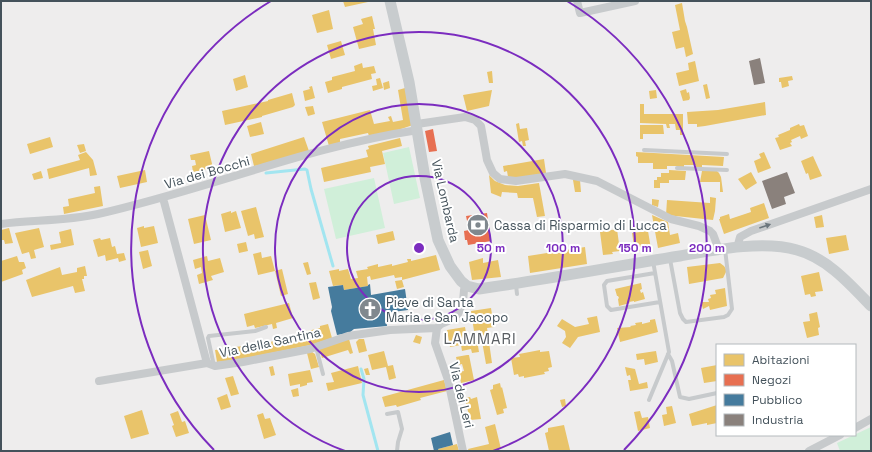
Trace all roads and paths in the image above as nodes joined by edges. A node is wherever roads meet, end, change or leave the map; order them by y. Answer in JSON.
{"nodes":[{"id":1,"x":390,"y":1,"type":"edge"},
{"id":2,"x":577,"y":1,"type":"edge"},
{"id":3,"x":635,"y":1,"type":"edge"},
{"id":4,"x":417,"y":127,"type":"junction"},
{"id":5,"x":644,"y":150,"type":"dead end"},
{"id":6,"x":727,"y":154,"type":"dead end"},
{"id":7,"x":677,"y":168,"type":"dead end"},
{"id":8,"x":727,"y":170,"type":"dead end"},
{"id":9,"x":871,"y":189,"type":"edge"},
{"id":10,"x":163,"y":198,"type":"junction"},
{"id":11,"x":1,"y":224,"type":"edge"},
{"id":12,"x":737,"y":248,"type":"junction"},
{"id":13,"x":722,"y":249,"type":"junction"},
{"id":14,"x":670,"y":257,"type":"junction"},
{"id":15,"x":653,"y":260,"type":"junction"},
{"id":16,"x":655,"y":273,"type":"junction"},
{"id":17,"x":463,"y":289,"type":"junction"},
{"id":18,"x":660,"y":302,"type":"junction"},
{"id":19,"x":871,"y":306,"type":"edge"},
{"id":20,"x":266,"y":327,"type":"dead end"},
{"id":21,"x":437,"y":328,"type":"junction"},
{"id":22,"x":316,"y":347,"type":"junction"},
{"id":23,"x":668,"y":354,"type":"junction"},
{"id":24,"x":211,"y":365,"type":"junction"},
{"id":25,"x":323,"y":374,"type":"dead end"},
{"id":26,"x":99,"y":381,"type":"dead end"},
{"id":27,"x":716,"y":393,"type":"edge"},
{"id":28,"x":650,"y":400,"type":"dead end"},
{"id":29,"x":387,"y":414,"type":"dead end"},
{"id":30,"x":871,"y":419,"type":"edge"},
{"id":31,"x":856,"y":427,"type":"edge"},
{"id":32,"x":838,"y":436,"type":"edge"},
{"id":33,"x":397,"y":451,"type":"edge"},
{"id":34,"x":463,"y":451,"type":"edge"},
{"id":35,"x":809,"y":451,"type":"edge"}],
"edges":[{"from":1,"to":4,"type":"street","name":"Via Lombarda"},
{"from":2,"to":3,"type":"street"},
{"from":4,"to":10,"type":"street","name":"Via dei Bocchi"},
{"from":4,"to":13,"type":"street","name":"Via dei Bocchi"},
{"from":4,"to":17,"type":"street","name":"Via Lombarda"},
{"from":5,"to":6,"type":"lane"},
{"from":7,"to":8,"type":"lane"},
{"from":12,"to":9,"type":"street","one_way":true},
{"from":10,"to":11,"type":"street","name":"Via dei Bocchi"},
{"from":10,"to":24,"type":"street","name":"Via della Santina"},
{"from":12,"to":13,"type":"street"},
{"from":12,"to":19,"type":"street"},
{"from":13,"to":14,"type":"street"},
{"from":13,"to":14,"type":"lane"},
{"from":14,"to":15,"type":"street"},
{"from":15,"to":16,"type":"lane"},
{"from":15,"to":17,"type":"street"},
{"from":16,"to":18,"type":"lane"},
{"from":16,"to":18,"type":"lane"},
{"from":17,"to":21,"type":"street"},
{"from":18,"to":23,"type":"lane"},
{"from":20,"to":24,"type":"lane"},
{"from":21,"to":22,"type":"street","name":"Via della Santina"},
{"from":21,"to":34,"type":"street","name":"Via dei Leri"},
{"from":22,"to":24,"type":"street","name":"Via della Santina"},
{"from":22,"to":25,"type":"lane"},
{"from":23,"to":27,"type":"lane"},
{"from":23,"to":28,"type":"lane"},
{"from":24,"to":26,"type":"street"},
{"from":29,"to":33,"type":"lane"},
{"from":30,"to":31,"type":"street"},
{"from":32,"to":35,"type":"street"}]}
